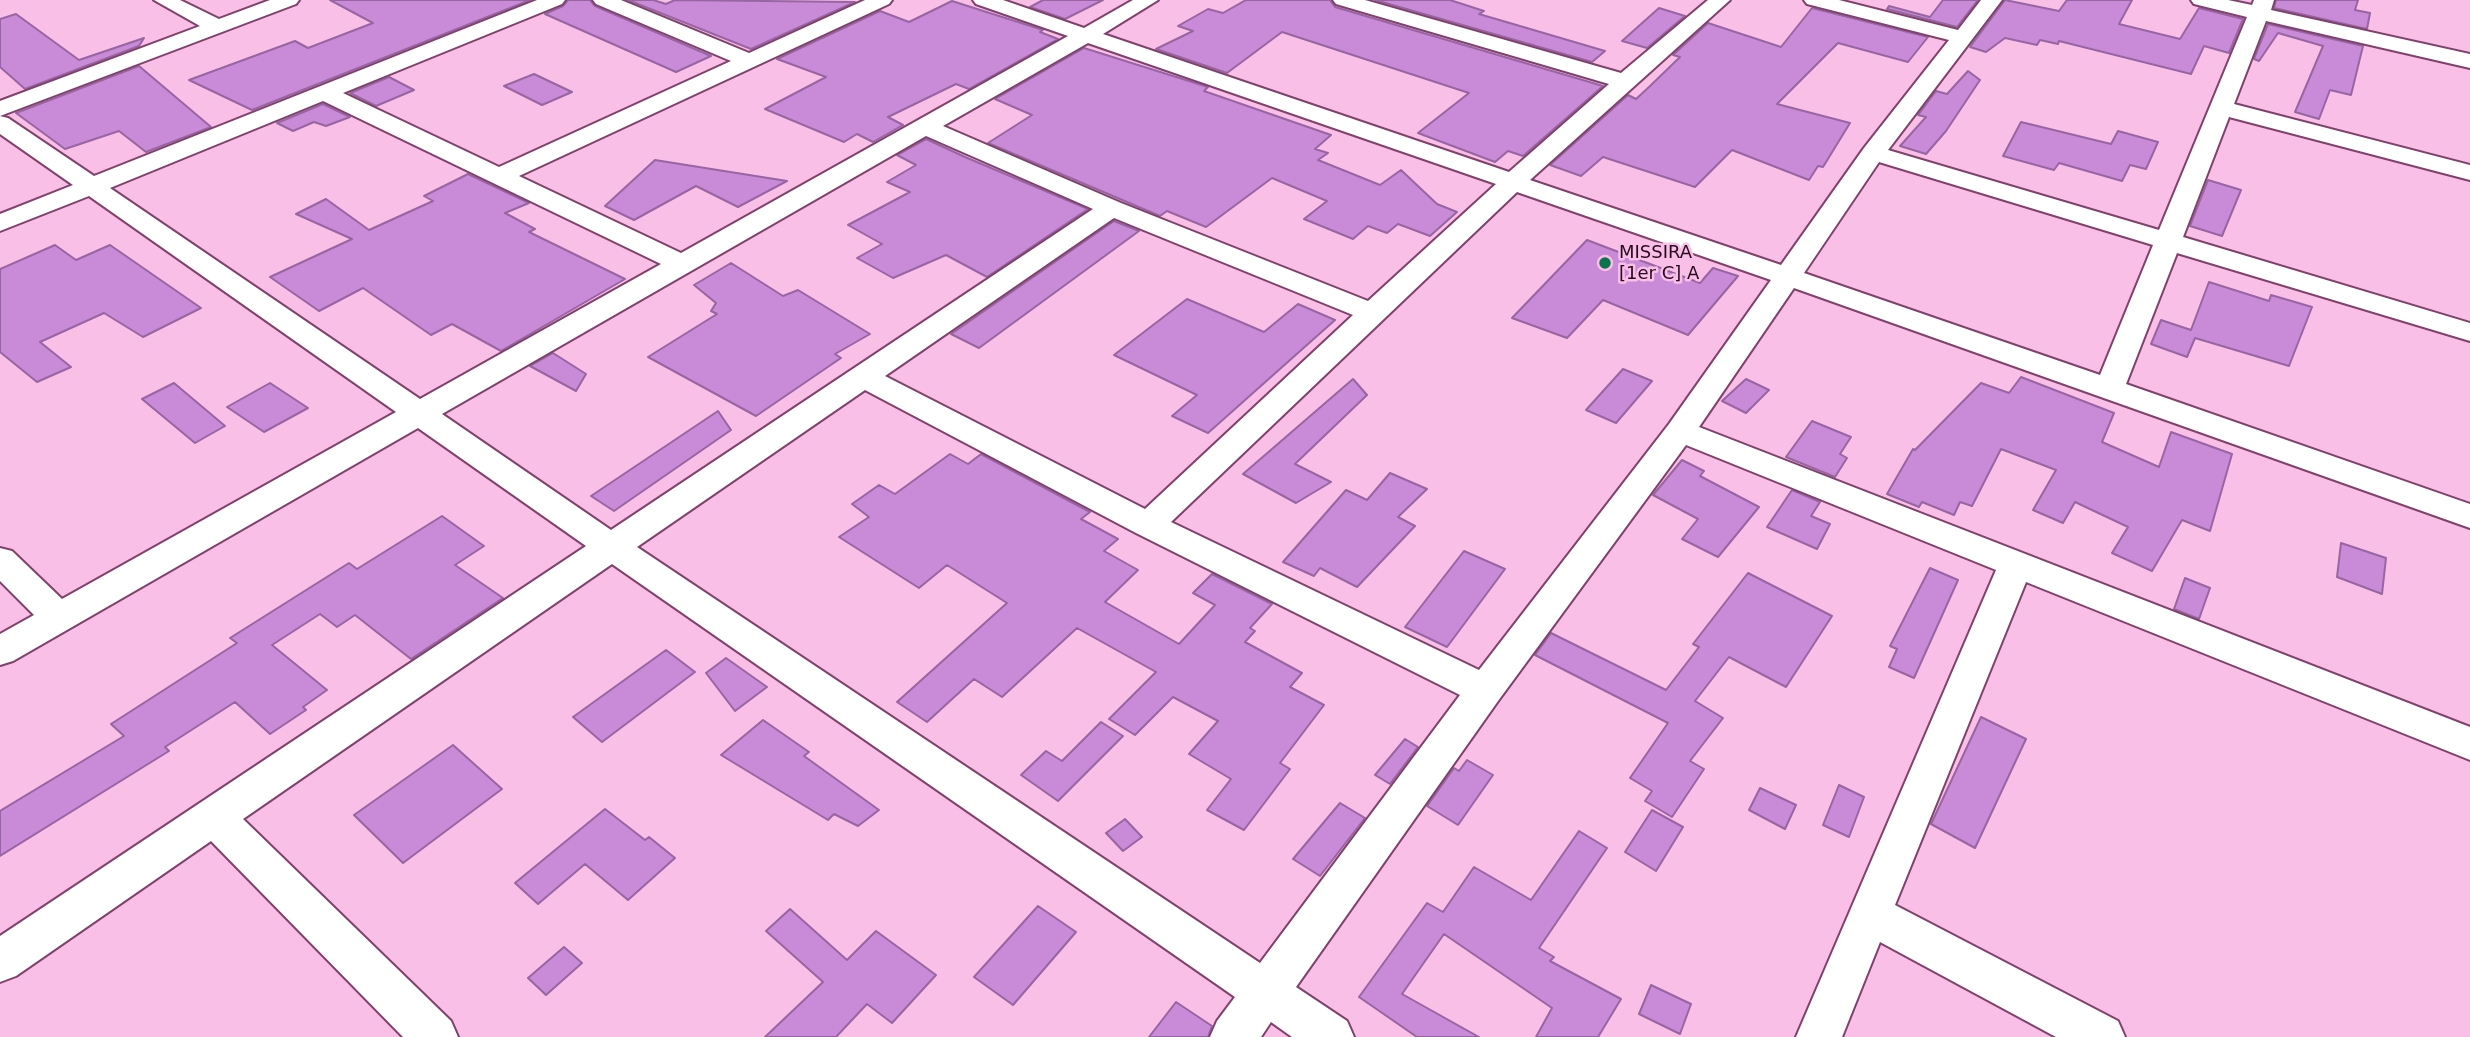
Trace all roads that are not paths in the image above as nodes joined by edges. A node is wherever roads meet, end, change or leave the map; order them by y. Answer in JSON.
{"nodes":[{"id":1,"x":164,"y":0,"type":"edge"},
{"id":2,"x":289,"y":0,"type":"edge"},
{"id":3,"x":555,"y":0,"type":"edge"},
{"id":4,"x":603,"y":0,"type":"edge"},
{"id":5,"x":882,"y":0,"type":"edge"},
{"id":6,"x":983,"y":0,"type":"edge"},
{"id":7,"x":1148,"y":0,"type":"edge"},
{"id":8,"x":1343,"y":0,"type":"edge"},
{"id":9,"x":1414,"y":0,"type":"edge"},
{"id":10,"x":1720,"y":0,"type":"edge"},
{"id":11,"x":1814,"y":0,"type":"edge"},
{"id":12,"x":1992,"y":0,"type":"edge"},
{"id":13,"x":2200,"y":0,"type":"edge"},
{"id":14,"x":2261,"y":7,"type":"edge"},
{"id":15,"x":1393,"y":15,"type":"junction"},
{"id":16,"x":216,"y":26,"type":"junction"},
{"id":17,"x":1086,"y":36,"type":"junction"},
{"id":18,"x":1965,"y":38,"type":"junction"},
{"id":19,"x":750,"y":61,"type":"junction"},
{"id":20,"x":2470,"y":61,"type":"edge"},
{"id":21,"x":1623,"y":81,"type":"junction"},
{"id":22,"x":324,"y":93,"type":"junction"},
{"id":23,"x":0,"y":108,"type":"edge"},
{"id":24,"x":2221,"y":108,"type":"junction"},
{"id":25,"x":0,"y":123,"type":"edge"},
{"id":26,"x":924,"y":127,"type":"junction"},
{"id":27,"x":1873,"y":153,"type":"junction"},
{"id":28,"x":2470,"y":173,"type":"edge"},
{"id":29,"x":500,"y":176,"type":"junction"},
{"id":30,"x":1512,"y":183,"type":"junction"},
{"id":31,"x":92,"y":186,"type":"junction"},
{"id":32,"x":1112,"y":208,"type":"junction"},
{"id":33,"x":0,"y":223,"type":"edge"},
{"id":34,"x":2168,"y":243,"type":"junction"},
{"id":35,"x":682,"y":264,"type":"junction"},
{"id":36,"x":1787,"y":276,"type":"junction"},
{"id":37,"x":1372,"y":313,"type":"junction"},
{"id":38,"x":2470,"y":332,"type":"edge"},
{"id":39,"x":862,"y":376,"type":"junction"},
{"id":40,"x":2109,"y":390,"type":"junction"},
{"id":41,"x":419,"y":413,"type":"junction"},
{"id":42,"x":1680,"y":431,"type":"junction"},
{"id":43,"x":2470,"y":516,"type":"edge"},
{"id":44,"x":1148,"y":525,"type":"junction"},
{"id":45,"x":613,"y":548,"type":"junction"},
{"id":46,"x":0,"y":560,"type":"edge"},
{"id":47,"x":2016,"y":565,"type":"junction"},
{"id":48,"x":59,"y":617,"type":"junction"},
{"id":49,"x":0,"y":651,"type":"edge"},
{"id":50,"x":1485,"y":690,"type":"junction"},
{"id":51,"x":2470,"y":744,"type":"edge"},
{"id":52,"x":213,"y":816,"type":"junction"},
{"id":53,"x":1870,"y":914,"type":"junction"},
{"id":54,"x":0,"y":961,"type":"edge"},
{"id":55,"x":1267,"y":990,"type":"junction"},
{"id":56,"x":435,"y":1037,"type":"edge"},
{"id":57,"x":1233,"y":1037,"type":"edge"},
{"id":58,"x":1331,"y":1037,"type":"edge"},
{"id":59,"x":1819,"y":1037,"type":"edge"},
{"id":60,"x":2102,"y":1037,"type":"edge"}],
"edges":[{"from":1,"to":16,"type":"street"},
{"from":2,"to":16,"type":"street"},
{"from":3,"to":22,"type":"street"},
{"from":4,"to":19,"type":"street"},
{"from":5,"to":19,"type":"street"},
{"from":6,"to":17,"type":"street"},
{"from":7,"to":17,"type":"street"},
{"from":8,"to":15,"type":"street"},
{"from":9,"to":15,"type":"street"},
{"from":10,"to":21,"type":"street"},
{"from":11,"to":18,"type":"street"},
{"from":12,"to":18,"type":"street"},
{"from":13,"to":14,"type":"street"},
{"from":14,"to":20,"type":"street"},
{"from":14,"to":24,"type":"street"},
{"from":15,"to":21,"type":"street"},
{"from":16,"to":23,"type":"street"},
{"from":17,"to":26,"type":"street"},
{"from":17,"to":30,"type":"street"},
{"from":18,"to":27,"type":"street"},
{"from":19,"to":29,"type":"street"},
{"from":21,"to":30,"type":"street"},
{"from":22,"to":29,"type":"street"},
{"from":22,"to":31,"type":"street"},
{"from":24,"to":28,"type":"street"},
{"from":24,"to":34,"type":"street"},
{"from":25,"to":31,"type":"street"},
{"from":26,"to":32,"type":"street"},
{"from":26,"to":35,"type":"street"},
{"from":27,"to":34,"type":"street"},
{"from":27,"to":36,"type":"street"},
{"from":29,"to":35,"type":"street"},
{"from":30,"to":36,"type":"street"},
{"from":30,"to":37,"type":"street"},
{"from":31,"to":33,"type":"street"},
{"from":31,"to":41,"type":"street"},
{"from":32,"to":37,"type":"street"},
{"from":32,"to":39,"type":"street"},
{"from":34,"to":38,"type":"street"},
{"from":34,"to":40,"type":"street"},
{"from":35,"to":41,"type":"street"},
{"from":36,"to":40,"type":"street"},
{"from":36,"to":42,"type":"street"},
{"from":37,"to":44,"type":"street"},
{"from":39,"to":44,"type":"street"},
{"from":39,"to":45,"type":"street"},
{"from":40,"to":43,"type":"street"},
{"from":41,"to":45,"type":"street"},
{"from":41,"to":48,"type":"street"},
{"from":42,"to":47,"type":"street"},
{"from":42,"to":50,"type":"street"},
{"from":44,"to":50,"type":"street"},
{"from":45,"to":52,"type":"street"},
{"from":45,"to":55,"type":"street"},
{"from":46,"to":48,"type":"street"},
{"from":47,"to":51,"type":"street"},
{"from":47,"to":53,"type":"street"},
{"from":48,"to":49,"type":"street"},
{"from":50,"to":55,"type":"street"},
{"from":52,"to":54,"type":"street"},
{"from":52,"to":56,"type":"street"},
{"from":53,"to":59,"type":"street"},
{"from":53,"to":60,"type":"street"},
{"from":55,"to":57,"type":"street"},
{"from":55,"to":58,"type":"street"}]}
